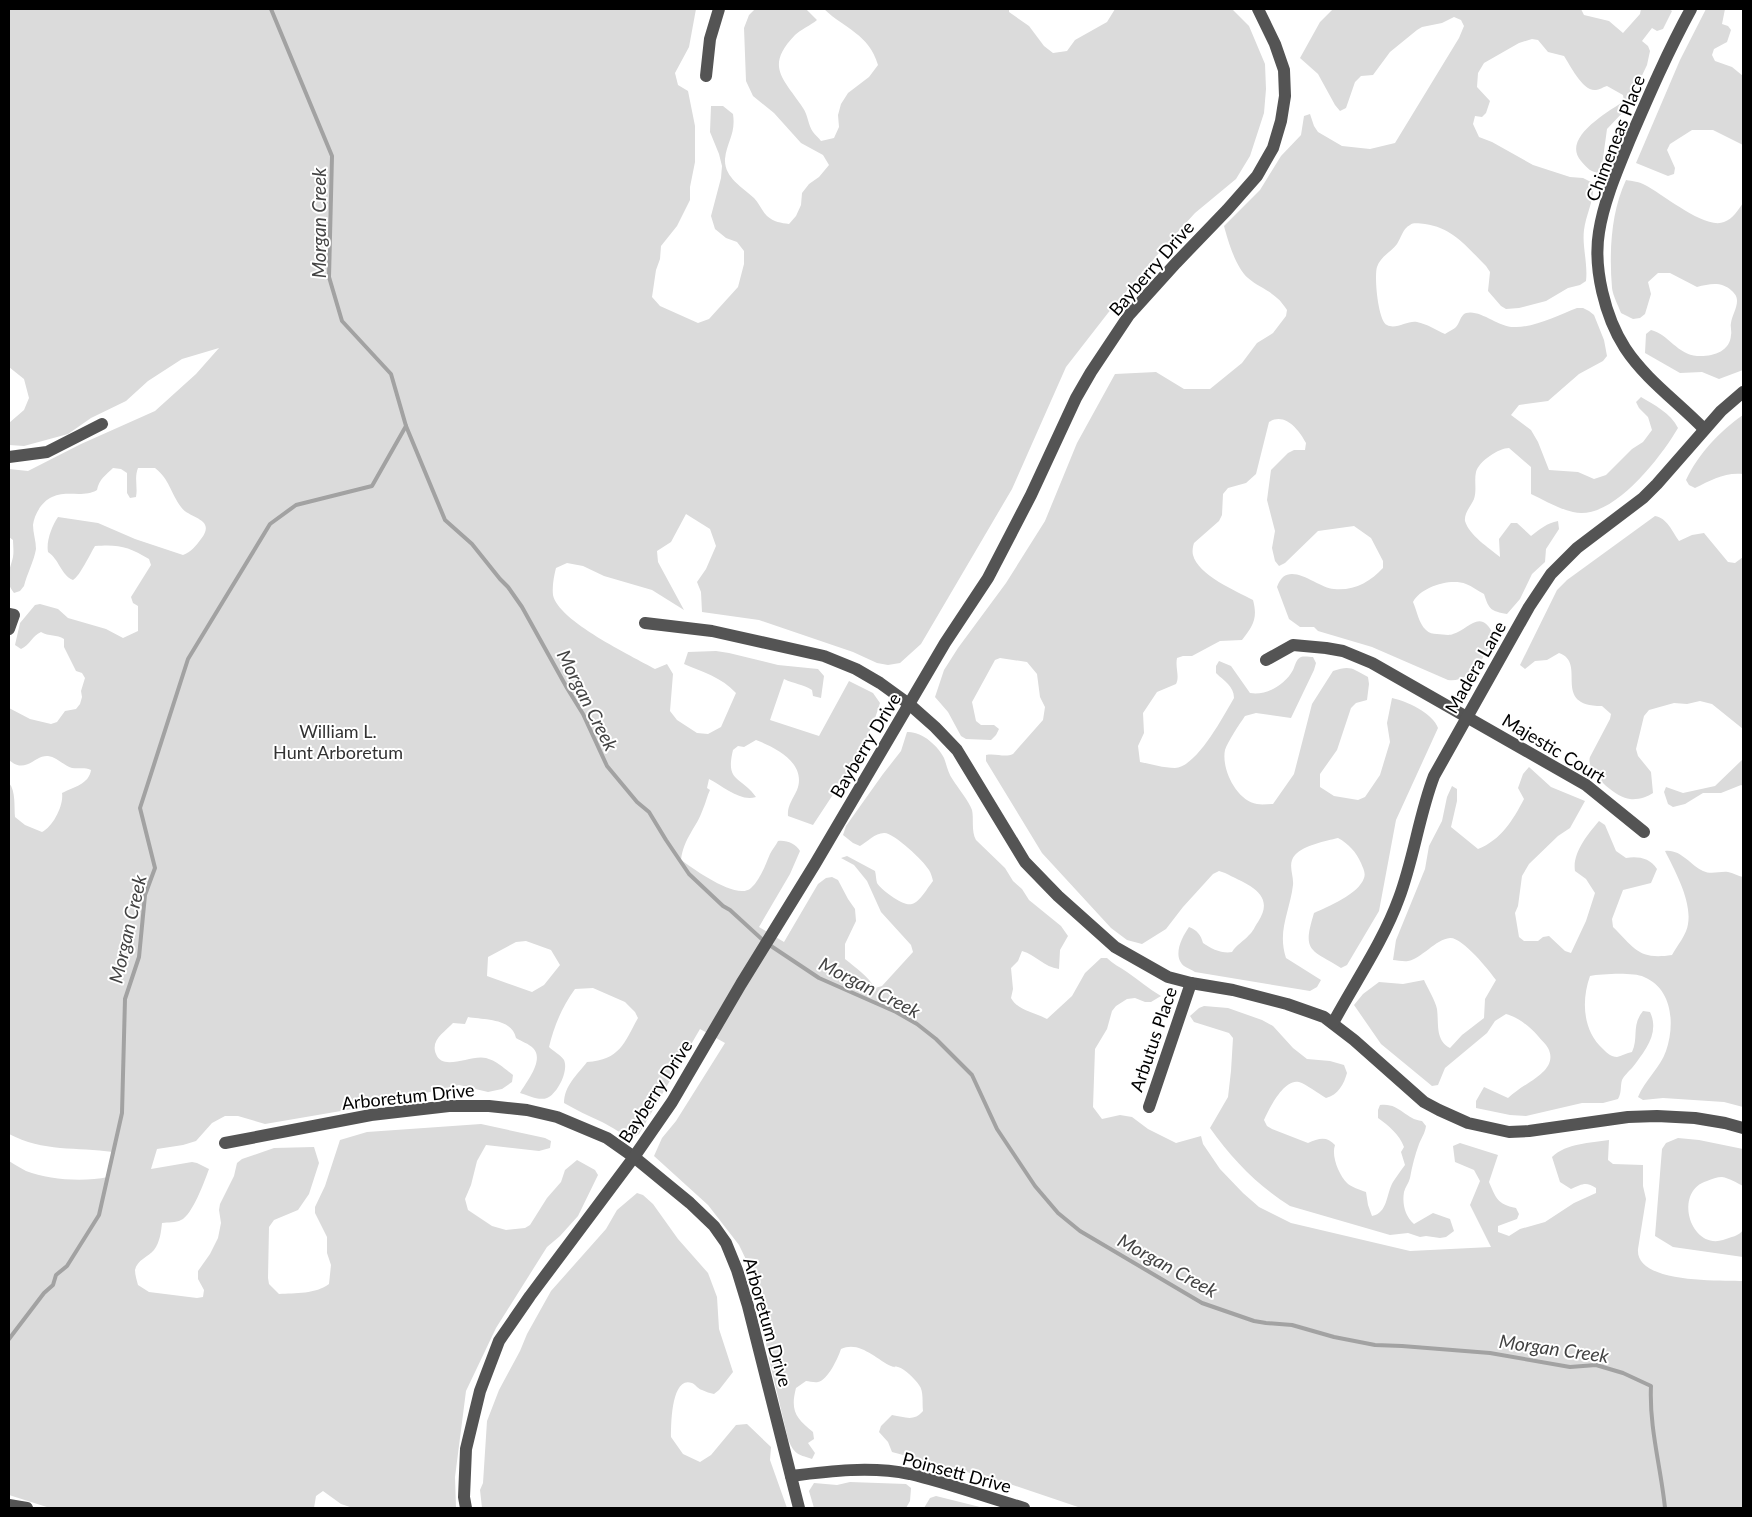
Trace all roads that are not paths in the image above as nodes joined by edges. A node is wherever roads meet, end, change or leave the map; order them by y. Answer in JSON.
{"nodes":[{"id":1,"x":719,"y":9,"type":"edge"},
{"id":2,"x":1258,"y":9,"type":"edge"},
{"id":3,"x":1691,"y":9,"type":"edge"},
{"id":4,"x":706,"y":76,"type":"dead end"},
{"id":5,"x":1743,"y":392,"type":"edge"},
{"id":6,"x":102,"y":424,"type":"dead end"},
{"id":7,"x":1704,"y":429,"type":"junction"},
{"id":8,"x":9,"y":457,"type":"edge"},
{"id":9,"x":11,"y":615,"type":"edge"},
{"id":10,"x":644,"y":623,"type":"dead end"},
{"id":11,"x":9,"y":629,"type":"edge"},
{"id":12,"x":1266,"y":660,"type":"dead end"},
{"id":13,"x":909,"y":704,"type":"junction"},
{"id":14,"x":1467,"y":717,"type":"junction"},
{"id":15,"x":1644,"y":832,"type":"dead end"},
{"id":16,"x":1190,"y":983,"type":"junction"},
{"id":17,"x":1332,"y":1023,"type":"junction"},
{"id":18,"x":1149,"y":1107,"type":"dead end"},
{"id":19,"x":1743,"y":1128,"type":"edge"},
{"id":20,"x":225,"y":1143,"type":"dead end"},
{"id":21,"x":634,"y":1157,"type":"junction"},
{"id":22,"x":791,"y":1476,"type":"junction"},
{"id":23,"x":9,"y":1505,"type":"edge"},
{"id":24,"x":27,"y":1508,"type":"edge"},
{"id":25,"x":466,"y":1508,"type":"edge"},
{"id":26,"x":799,"y":1508,"type":"edge"},
{"id":27,"x":1024,"y":1508,"type":"edge"}],
"edges":[{"from":1,"to":4,"type":"street"},
{"from":2,"to":13,"type":"street","name":"Bayberry Drive"},
{"from":3,"to":7,"type":"street","name":"Chimeneas Place"},
{"from":5,"to":7,"type":"street","name":"Madera Lane"},
{"from":6,"to":8,"type":"street"},
{"from":7,"to":14,"type":"street","name":"Madera Lane"},
{"from":9,"to":11,"type":"street"},
{"from":10,"to":13,"type":"street"},
{"from":12,"to":14,"type":"street","name":"Majestic Court"},
{"from":13,"to":16,"type":"street"},
{"from":13,"to":21,"type":"street","name":"Bayberry Drive"},
{"from":14,"to":15,"type":"street","name":"Majestic Court"},
{"from":14,"to":17,"type":"street","name":"Madera Lane"},
{"from":16,"to":17,"type":"street"},
{"from":16,"to":18,"type":"street","name":"Arbutus Place"},
{"from":17,"to":19,"type":"street"},
{"from":20,"to":21,"type":"street","name":"Arboretum Drive"},
{"from":21,"to":22,"type":"street","name":"Arboretum Drive"},
{"from":21,"to":25,"type":"street","name":"Bayberry Drive"},
{"from":22,"to":26,"type":"street","name":"Arboretum Drive"},
{"from":22,"to":27,"type":"street","name":"Poinsett Drive"},
{"from":23,"to":24,"type":"street"}]}
